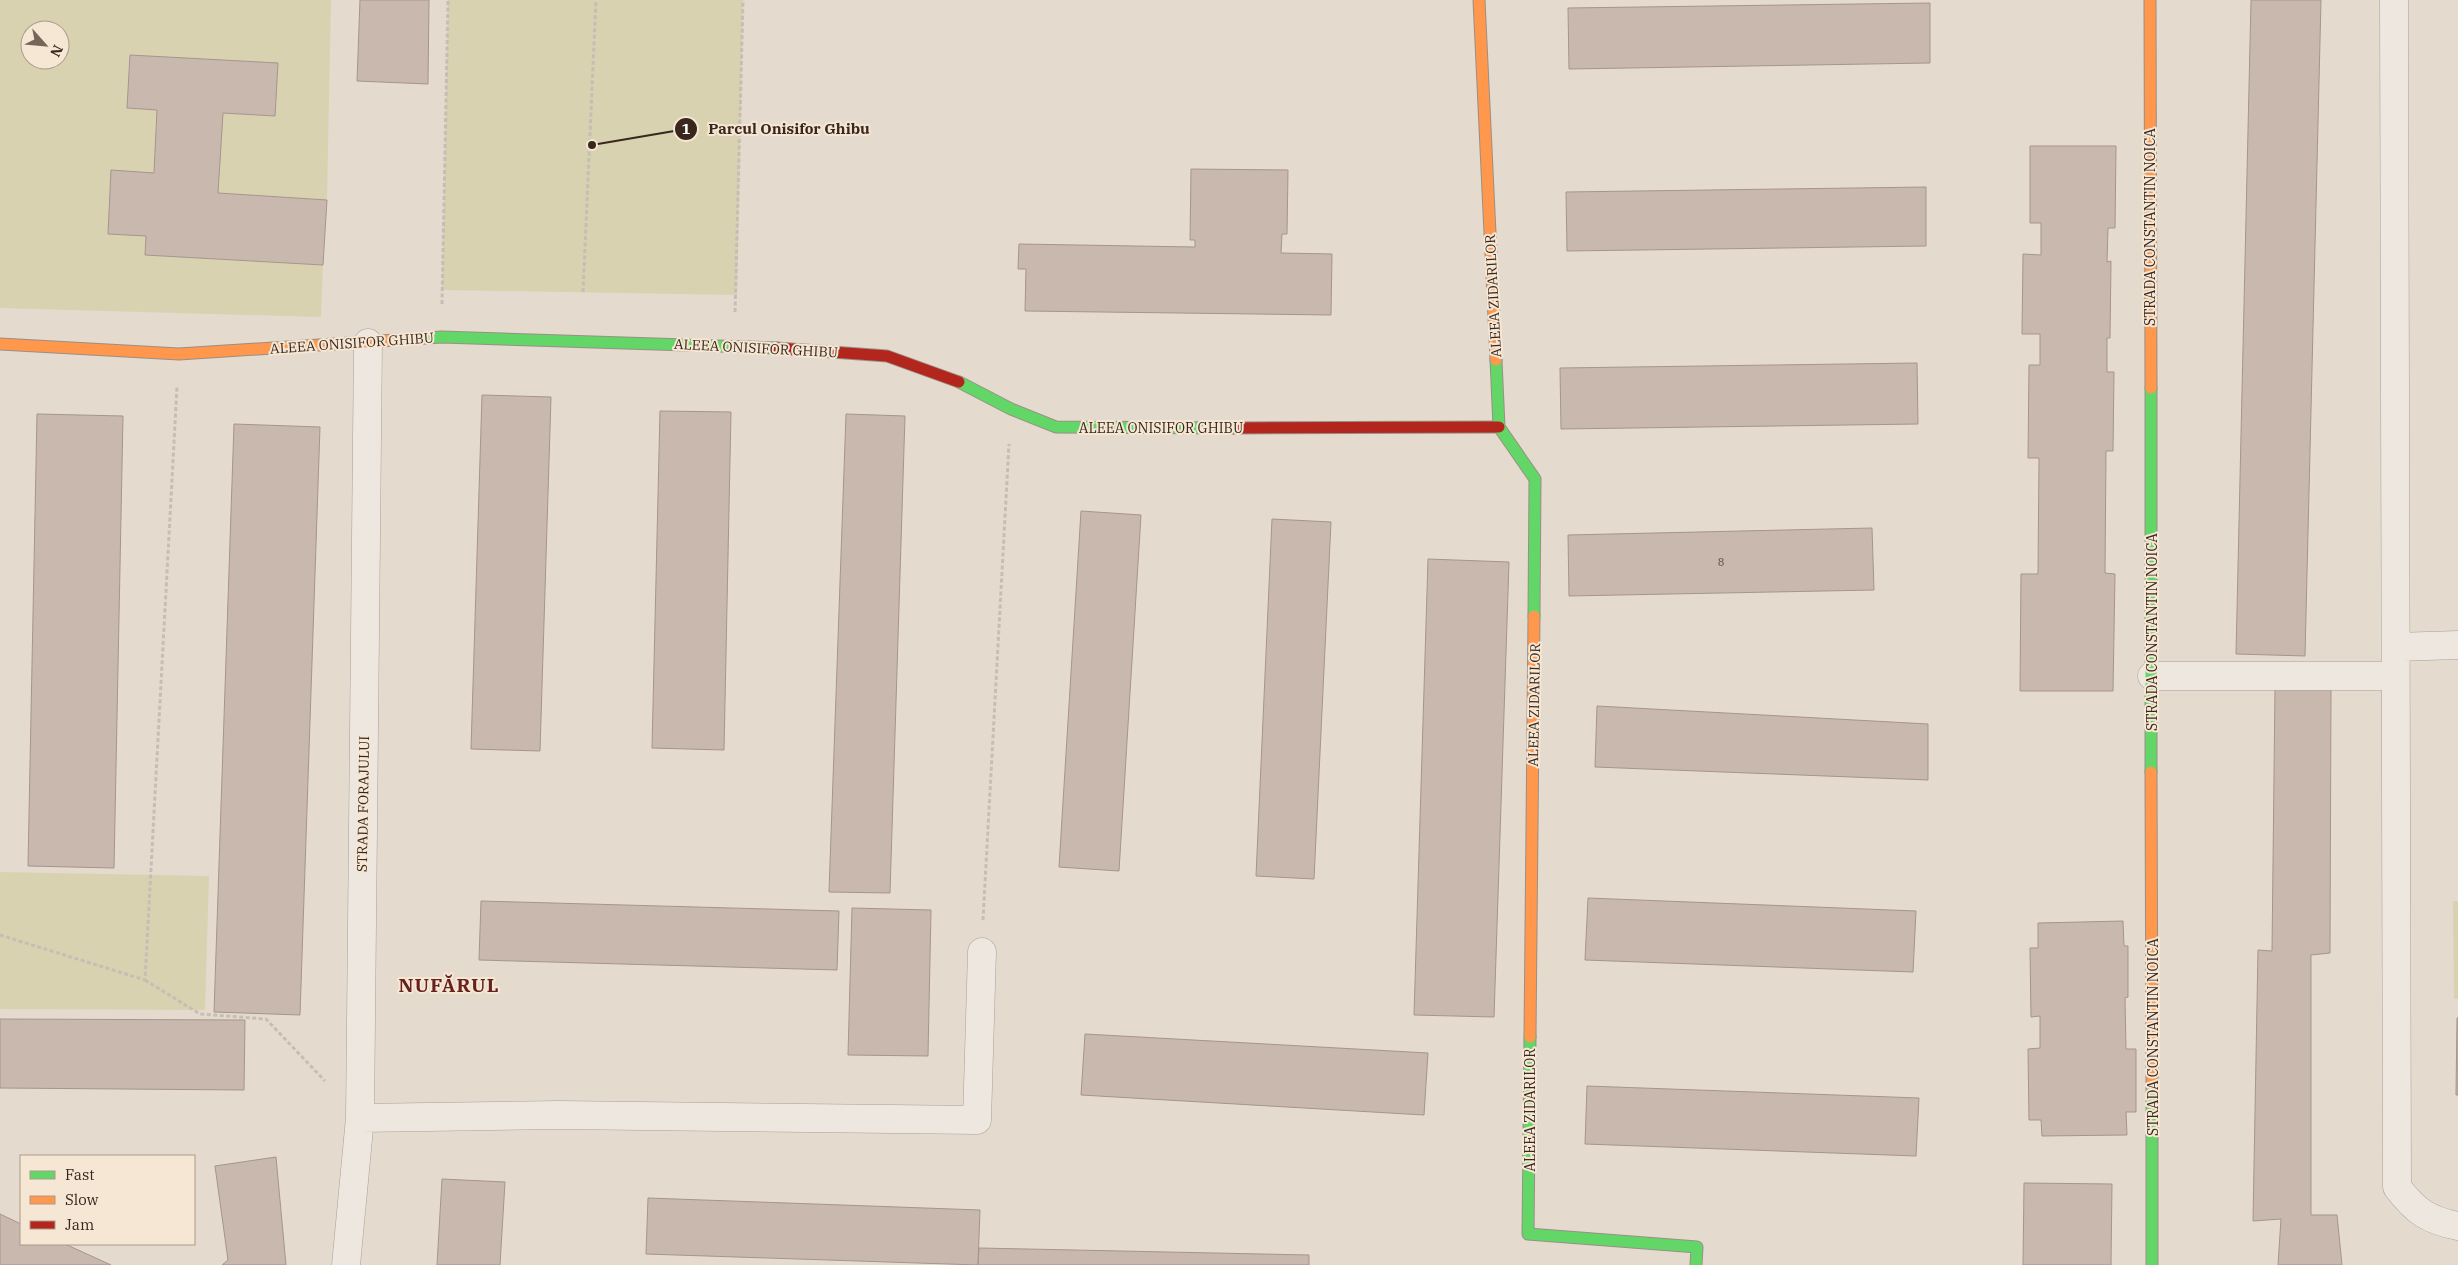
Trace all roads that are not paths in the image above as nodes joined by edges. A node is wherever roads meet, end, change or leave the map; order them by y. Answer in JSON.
{"nodes":[{"id":1,"x":1479,"y":0,"type":"edge"},
{"id":2,"x":2150,"y":0,"type":"edge"},
{"id":3,"x":2394,"y":0,"type":"edge"},
{"id":4,"x":368,"y":343,"type":"junction"},
{"id":5,"x":0,"y":344,"type":"edge"},
{"id":6,"x":1498,"y":427,"type":"junction"},
{"id":7,"x":2458,"y":646,"type":"edge"},
{"id":8,"x":2396,"y":647,"type":"junction"},
{"id":9,"x":2152,"y":676,"type":"junction"},
{"id":10,"x":2395,"y":676,"type":"junction"},
{"id":11,"x":982,"y":952,"type":"road end"},
{"id":12,"x":360,"y":1118,"type":"junction"},
{"id":13,"x":2458,"y":1226,"type":"edge"},
{"id":14,"x":346,"y":1265,"type":"edge"},
{"id":15,"x":1696,"y":1265,"type":"edge"},
{"id":16,"x":2152,"y":1265,"type":"edge"}],
"edges":[{"from":1,"to":6,"type":"street","name":"ALEEA ZIDARILOR"},
{"from":2,"to":9,"type":"street","name":"STRADA CONSTANTIN NOICA"},
{"from":3,"to":8,"type":"street"},
{"from":4,"to":5,"type":"street","name":"ALEEA ONISIFOR GHIBU"},
{"from":4,"to":6,"type":"street","name":"ALEEA ONISIFOR GHIBU"},
{"from":4,"to":12,"type":"street","name":"STRADA FORAJULUI"},
{"from":6,"to":15,"type":"street","name":"ALEEA ZIDARILOR"},
{"from":7,"to":8,"type":"street"},
{"from":8,"to":10,"type":"street"},
{"from":9,"to":10,"type":"street"},
{"from":9,"to":16,"type":"street","name":"STRADA CONSTANTIN NOICA"},
{"from":10,"to":13,"type":"street"},
{"from":11,"to":12,"type":"street"},
{"from":12,"to":14,"type":"street","name":"STRADA FORAJULUI"}]}
